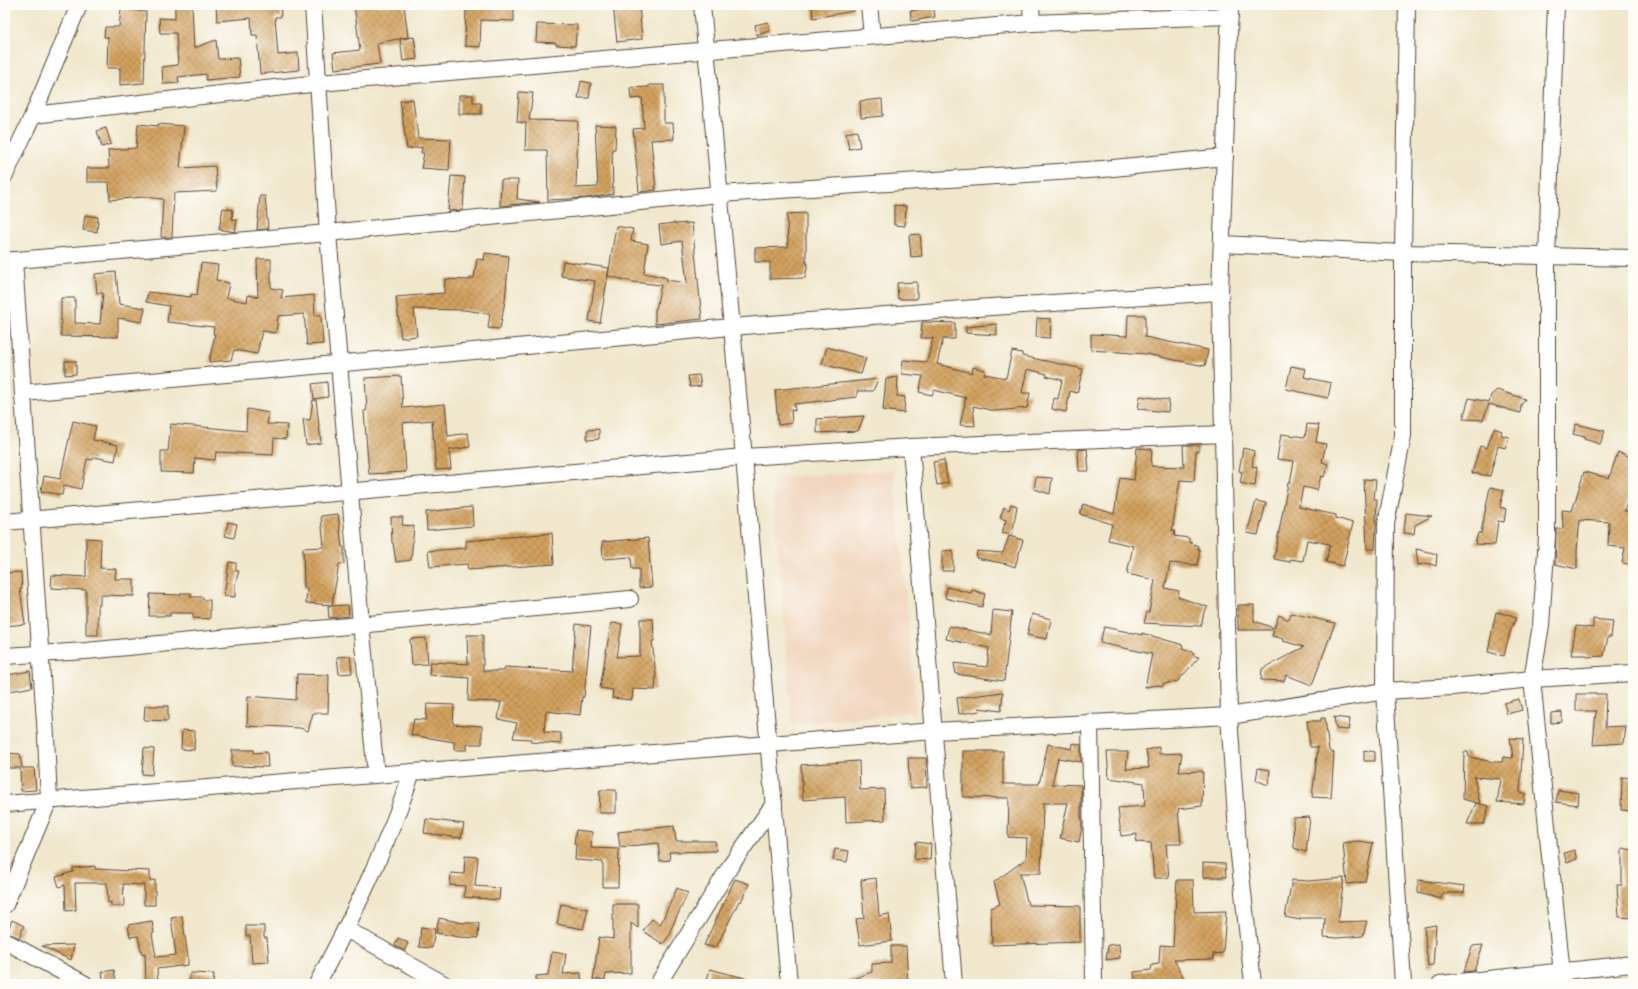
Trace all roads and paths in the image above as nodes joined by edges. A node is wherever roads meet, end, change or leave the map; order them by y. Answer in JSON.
{"nodes":[{"id":1,"x":79,"y":5,"type":"edge"},
{"id":2,"x":313,"y":5,"type":"edge"},
{"id":3,"x":702,"y":5,"type":"edge"},
{"id":4,"x":869,"y":5,"type":"edge"},
{"id":5,"x":1031,"y":5,"type":"edge"},
{"id":6,"x":1407,"y":5,"type":"edge"},
{"id":7,"x":1556,"y":5,"type":"edge"},
{"id":8,"x":1230,"y":10,"type":"edge"},
{"id":9,"x":1032,"y":23,"type":"junction"},
{"id":10,"x":872,"y":36,"type":"junction"},
{"id":11,"x":705,"y":51,"type":"junction"},
{"id":12,"x":319,"y":83,"type":"junction"},
{"id":13,"x":33,"y":115,"type":"junction"},
{"id":14,"x":1225,"y":157,"type":"junction"},
{"id":15,"x":5,"y":175,"type":"edge"},
{"id":16,"x":720,"y":194,"type":"junction"},
{"id":17,"x":328,"y":233,"type":"junction"},
{"id":18,"x":1222,"y":244,"type":"junction"},
{"id":19,"x":1403,"y":253,"type":"junction"},
{"id":20,"x":1547,"y":257,"type":"junction"},
{"id":21,"x":1633,"y":258,"type":"edge"},
{"id":22,"x":10,"y":260,"type":"edge"},
{"id":23,"x":1220,"y":292,"type":"junction"},
{"id":24,"x":731,"y":327,"type":"junction"},
{"id":25,"x":339,"y":364,"type":"junction"},
{"id":26,"x":23,"y":393,"type":"junction"},
{"id":27,"x":1224,"y":434,"type":"junction"},
{"id":28,"x":912,"y":447,"type":"junction"},
{"id":29,"x":744,"y":457,"type":"junction"},
{"id":30,"x":350,"y":493,"type":"junction"},
{"id":31,"x":32,"y":520,"type":"junction"},
{"id":32,"x":5,"y":522,"type":"edge"},
{"id":33,"x":630,"y":598,"type":"dead end"},
{"id":34,"x":361,"y":624,"type":"junction"},
{"id":35,"x":41,"y":653,"type":"junction"},
{"id":36,"x":5,"y":656,"type":"edge"},
{"id":37,"x":1633,"y":673,"type":"edge"},
{"id":38,"x":1532,"y":679,"type":"junction"},
{"id":39,"x":1385,"y":691,"type":"junction"},
{"id":40,"x":1230,"y":716,"type":"junction"},
{"id":41,"x":1090,"y":722,"type":"junction"},
{"id":42,"x":934,"y":731,"type":"junction"},
{"id":43,"x":769,"y":745,"type":"junction"},
{"id":44,"x":412,"y":772,"type":"junction"},
{"id":45,"x":376,"y":775,"type":"junction"},
{"id":46,"x":49,"y":800,"type":"junction"},
{"id":47,"x":5,"y":804,"type":"edge"},
{"id":48,"x":774,"y":804,"type":"junction"},
{"id":49,"x":5,"y":905,"type":"edge"},
{"id":50,"x":346,"y":929,"type":"junction"},
{"id":51,"x":5,"y":941,"type":"edge"},
{"id":52,"x":1633,"y":964,"type":"edge"},
{"id":53,"x":1562,"y":978,"type":"edge"},
{"id":54,"x":85,"y":984,"type":"edge"},
{"id":55,"x":317,"y":984,"type":"edge"},
{"id":56,"x":444,"y":984,"type":"edge"},
{"id":57,"x":658,"y":984,"type":"edge"},
{"id":58,"x":789,"y":984,"type":"edge"},
{"id":59,"x":954,"y":984,"type":"edge"},
{"id":60,"x":1094,"y":984,"type":"edge"},
{"id":61,"x":1253,"y":984,"type":"edge"},
{"id":62,"x":1402,"y":984,"type":"edge"},
{"id":63,"x":1440,"y":984,"type":"edge"}],
"edges":[{"from":1,"to":13,"type":"street"},
{"from":2,"to":12,"type":"street"},
{"from":3,"to":11,"type":"street"},
{"from":4,"to":10,"type":"street"},
{"from":5,"to":9,"type":"street"},
{"from":6,"to":19,"type":"street"},
{"from":7,"to":20,"type":"street"},
{"from":8,"to":9,"type":"street"},
{"from":8,"to":14,"type":"street"},
{"from":9,"to":10,"type":"street"},
{"from":10,"to":11,"type":"street"},
{"from":11,"to":12,"type":"street"},
{"from":11,"to":16,"type":"street"},
{"from":12,"to":13,"type":"street"},
{"from":12,"to":17,"type":"street"},
{"from":13,"to":15,"type":"street"},
{"from":14,"to":16,"type":"street"},
{"from":14,"to":18,"type":"street"},
{"from":16,"to":17,"type":"street"},
{"from":16,"to":24,"type":"street"},
{"from":17,"to":22,"type":"street"},
{"from":17,"to":25,"type":"street"},
{"from":18,"to":19,"type":"street"},
{"from":18,"to":23,"type":"street"},
{"from":19,"to":20,"type":"street"},
{"from":19,"to":39,"type":"street"},
{"from":20,"to":21,"type":"street"},
{"from":20,"to":38,"type":"street"},
{"from":22,"to":26,"type":"street"},
{"from":23,"to":24,"type":"street"},
{"from":23,"to":27,"type":"street"},
{"from":24,"to":25,"type":"street"},
{"from":24,"to":29,"type":"street"},
{"from":25,"to":26,"type":"street"},
{"from":25,"to":30,"type":"street"},
{"from":26,"to":31,"type":"street"},
{"from":27,"to":28,"type":"street"},
{"from":27,"to":40,"type":"street"},
{"from":28,"to":29,"type":"street"},
{"from":28,"to":42,"type":"street"},
{"from":29,"to":30,"type":"street"},
{"from":29,"to":43,"type":"street"},
{"from":30,"to":31,"type":"street"},
{"from":30,"to":34,"type":"street"},
{"from":31,"to":32,"type":"street"},
{"from":31,"to":35,"type":"street"},
{"from":33,"to":34,"type":"street"},
{"from":34,"to":35,"type":"street"},
{"from":34,"to":45,"type":"street"},
{"from":35,"to":36,"type":"street"},
{"from":35,"to":46,"type":"street"},
{"from":37,"to":38,"type":"street"},
{"from":38,"to":39,"type":"street"},
{"from":38,"to":53,"type":"street"},
{"from":39,"to":40,"type":"street"},
{"from":39,"to":62,"type":"street"},
{"from":40,"to":41,"type":"street"},
{"from":40,"to":61,"type":"street"},
{"from":41,"to":42,"type":"street"},
{"from":41,"to":60,"type":"street"},
{"from":42,"to":43,"type":"street"},
{"from":42,"to":59,"type":"street"},
{"from":43,"to":44,"type":"street"},
{"from":43,"to":48,"type":"street"},
{"from":44,"to":45,"type":"street"},
{"from":44,"to":50,"type":"street"},
{"from":45,"to":46,"type":"street"},
{"from":46,"to":47,"type":"street"},
{"from":46,"to":49,"type":"street"},
{"from":48,"to":57,"type":"street"},
{"from":48,"to":58,"type":"street"},
{"from":50,"to":55,"type":"street"},
{"from":50,"to":56,"type":"street"},
{"from":51,"to":54,"type":"street"},
{"from":52,"to":53,"type":"street"},
{"from":53,"to":63,"type":"street"}]}
